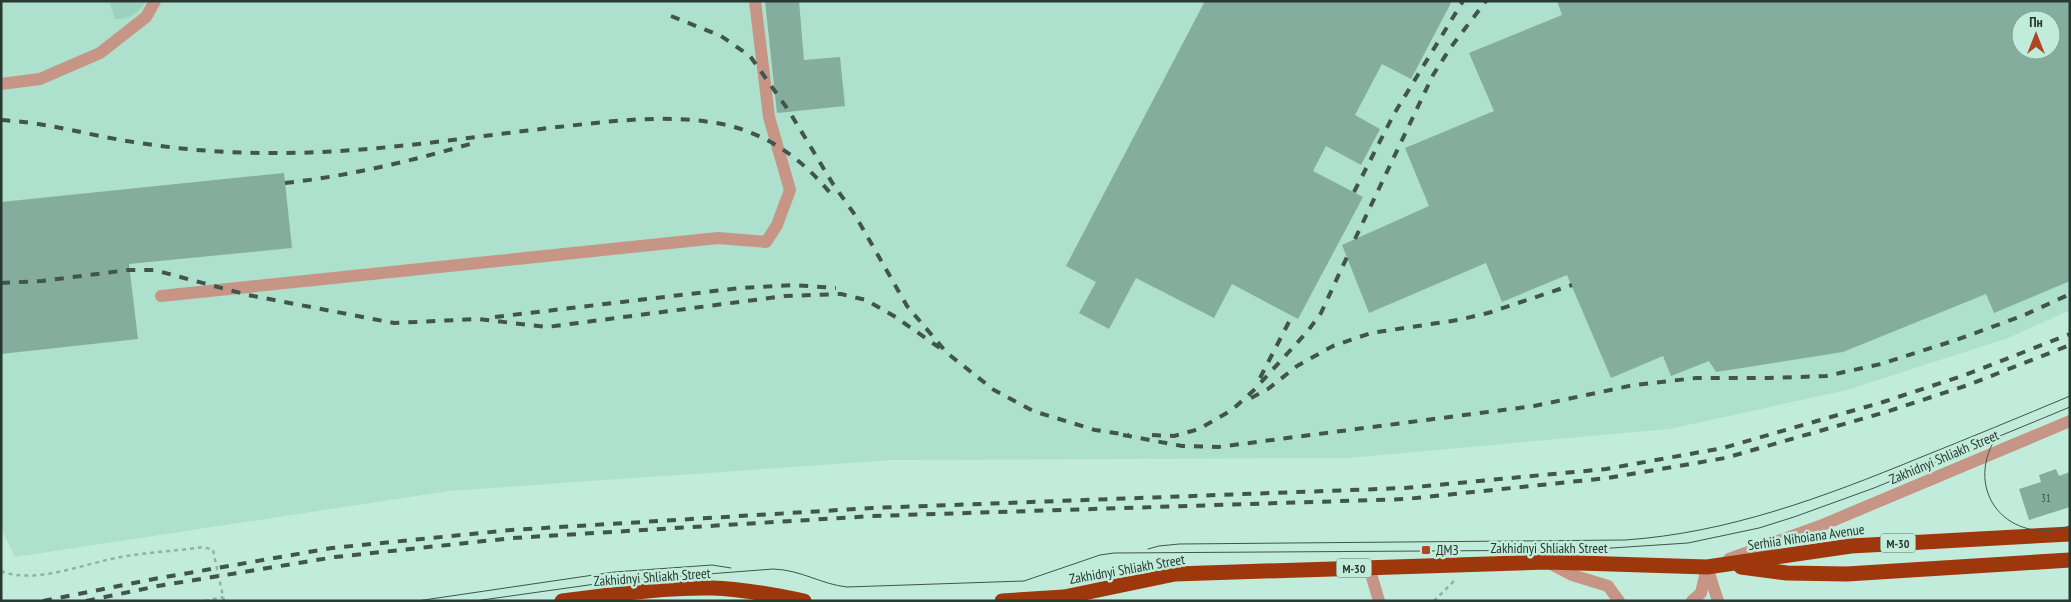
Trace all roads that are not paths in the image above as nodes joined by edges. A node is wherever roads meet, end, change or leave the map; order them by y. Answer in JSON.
{"nodes":[{"id":1,"x":155,"y":1,"type":"edge"},
{"id":2,"x":755,"y":1,"type":"edge"},
{"id":3,"x":1,"y":84,"type":"edge"},
{"id":4,"x":162,"y":296,"type":"dead end"},
{"id":5,"x":2070,"y":421,"type":"edge"},
{"id":6,"x":2070,"y":534,"type":"edge"},
{"id":7,"x":2070,"y":560,"type":"edge"},
{"id":8,"x":1547,"y":562,"type":"junction"},
{"id":9,"x":1728,"y":565,"type":"junction"},
{"id":10,"x":1369,"y":567,"type":"junction"},
{"id":11,"x":1707,"y":567,"type":"junction"},
{"id":12,"x":562,"y":601,"type":"edge"},
{"id":13,"x":804,"y":601,"type":"edge"},
{"id":14,"x":1002,"y":601,"type":"edge"},
{"id":15,"x":1379,"y":601,"type":"edge"},
{"id":16,"x":1619,"y":601,"type":"edge"},
{"id":17,"x":1692,"y":601,"type":"edge"},
{"id":18,"x":1718,"y":601,"type":"edge"}],
"edges":[{"from":1,"to":3,"type":"street"},
{"from":2,"to":4,"type":"street"},
{"from":5,"to":11,"type":"street","name":"Zakhidnyi Shliakh Street"},
{"from":6,"to":9,"type":"highway","name":"Serhiia Nihoiana Avenue","number":"М-30"},
{"from":7,"to":9,"type":"highway","name":"Serhiia Nihoiana Avenue","number":"М-30"},
{"from":8,"to":10,"type":"highway","name":"Zakhidnyi Shliakh Street","number":"М-30"},
{"from":8,"to":11,"type":"highway","name":"Zakhidnyi Shliakh Street","number":"М-30"},
{"from":8,"to":16,"type":"street"},
{"from":9,"to":11,"type":"highway","name":"Serhiia Nihoiana Avenue","number":"М-30"},
{"from":10,"to":14,"type":"highway","name":"Zakhidnyi Shliakh Street","number":"М-30"},
{"from":10,"to":15,"type":"street"},
{"from":11,"to":17,"type":"street"},
{"from":11,"to":18,"type":"street"},
{"from":12,"to":13,"type":"highway","name":"Zakhidnyi Shliakh Street"}]}
